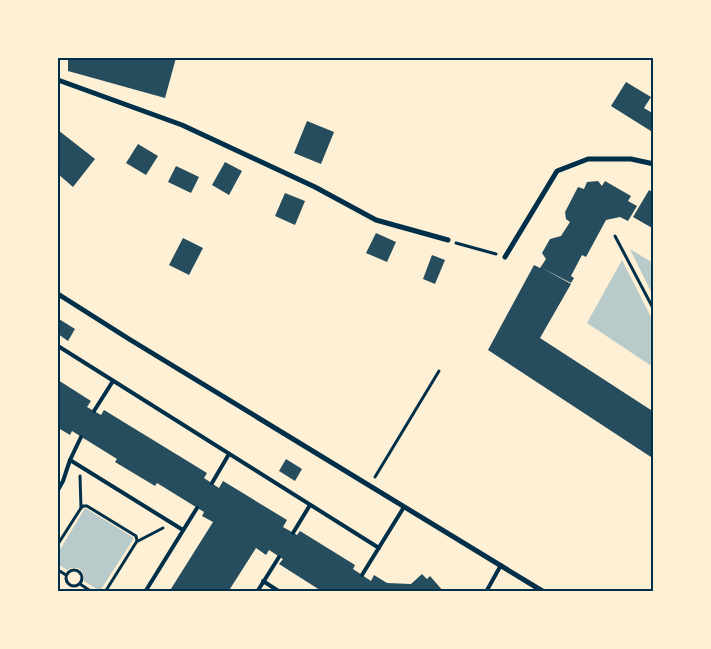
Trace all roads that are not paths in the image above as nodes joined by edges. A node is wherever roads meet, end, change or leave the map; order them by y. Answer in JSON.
{"nodes":[{"id":1,"x":58,"y":80,"type":"edge"},
{"id":2,"x":654,"y":164,"type":"edge"},
{"id":3,"x":448,"y":240,"type":"road end"},
{"id":4,"x":505,"y":257,"type":"road end"},
{"id":5,"x":58,"y":294,"type":"edge"},
{"id":6,"x":58,"y":346,"type":"edge"},
{"id":7,"x":113,"y":381,"type":"junction"},
{"id":8,"x":94,"y":411,"type":"dead end"},
{"id":9,"x":81,"y":437,"type":"dead end"},
{"id":10,"x":229,"y":454,"type":"junction"},
{"id":11,"x":70,"y":460,"type":"junction"},
{"id":12,"x":212,"y":483,"type":"dead end"},
{"id":13,"x":58,"y":490,"type":"edge"},
{"id":14,"x":310,"y":505,"type":"junction"},
{"id":15,"x":405,"y":506,"type":"junction"},
{"id":16,"x":197,"y":508,"type":"dead end"},
{"id":17,"x":183,"y":530,"type":"junction"},
{"id":18,"x":293,"y":533,"type":"dead end"},
{"id":19,"x":379,"y":548,"type":"junction"},
{"id":20,"x":279,"y":557,"type":"dead end"},
{"id":21,"x":501,"y":565,"type":"junction"},
{"id":22,"x":362,"y":575,"type":"dead end"},
{"id":23,"x":263,"y":581,"type":"junction"},
{"id":24,"x":145,"y":592,"type":"edge"},
{"id":25,"x":257,"y":592,"type":"edge"},
{"id":26,"x":280,"y":592,"type":"edge"},
{"id":27,"x":486,"y":592,"type":"edge"},
{"id":28,"x":544,"y":592,"type":"edge"}],
"edges":[{"from":1,"to":3,"type":"street"},
{"from":2,"to":4,"type":"street"},
{"from":5,"to":15,"type":"street"},
{"from":6,"to":7,"type":"lane"},
{"from":7,"to":8,"type":"lane"},
{"from":7,"to":10,"type":"lane"},
{"from":9,"to":11,"type":"lane"},
{"from":10,"to":12,"type":"lane"},
{"from":10,"to":14,"type":"lane"},
{"from":11,"to":13,"type":"lane"},
{"from":11,"to":17,"type":"lane"},
{"from":14,"to":18,"type":"lane"},
{"from":14,"to":19,"type":"lane"},
{"from":15,"to":19,"type":"lane"},
{"from":15,"to":21,"type":"street"},
{"from":16,"to":17,"type":"lane"},
{"from":17,"to":24,"type":"lane"},
{"from":19,"to":22,"type":"lane"},
{"from":20,"to":23,"type":"lane"},
{"from":21,"to":27,"type":"lane"},
{"from":21,"to":28,"type":"street"},
{"from":23,"to":25,"type":"lane"},
{"from":23,"to":26,"type":"lane"}]}
